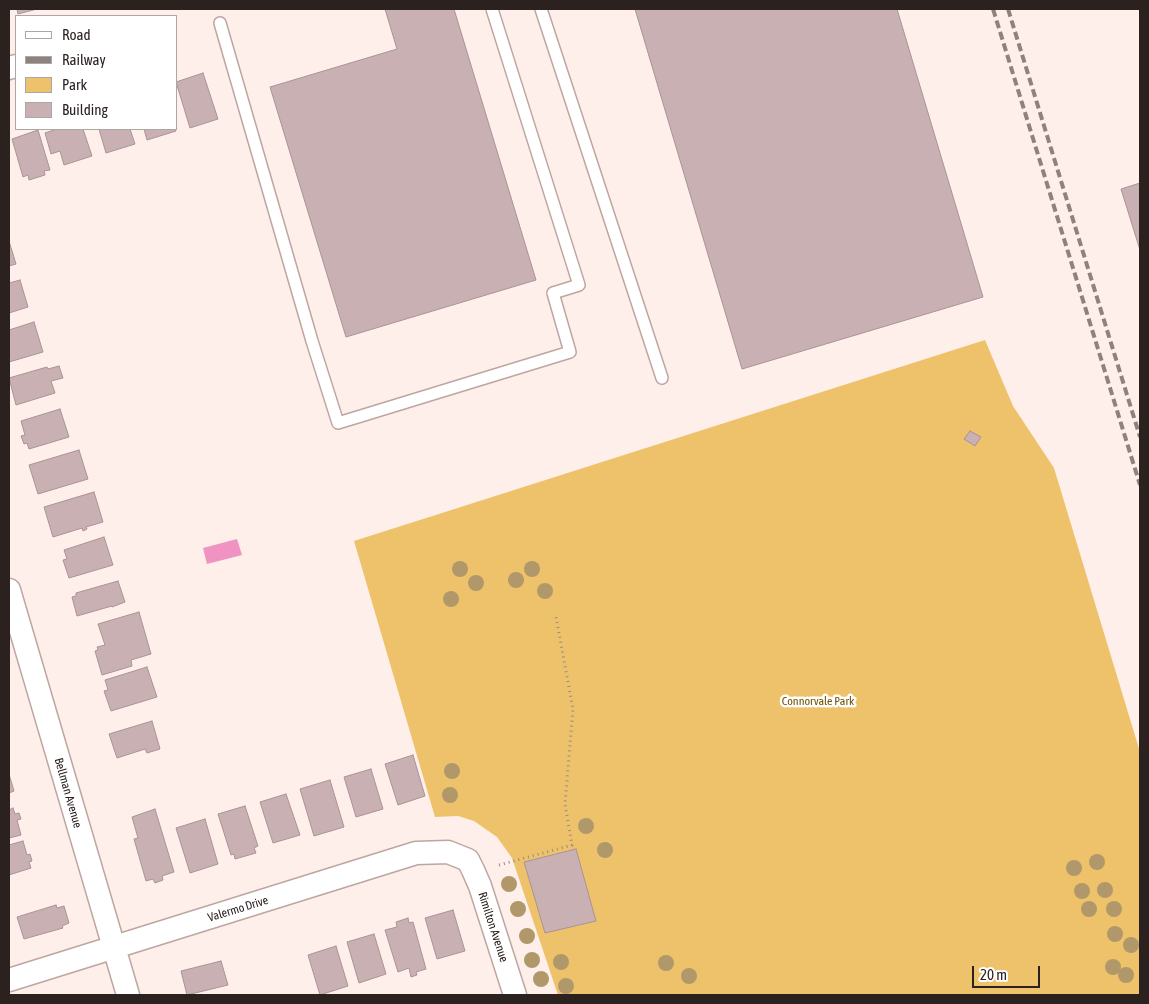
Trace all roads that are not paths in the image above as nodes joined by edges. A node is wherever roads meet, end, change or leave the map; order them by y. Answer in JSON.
{"nodes":[{"id":1,"x":492,"y":9,"type":"edge"},
{"id":2,"x":541,"y":9,"type":"edge"},
{"id":3,"x":220,"y":23,"type":"dead end"},
{"id":4,"x":662,"y":378,"type":"dead end"},
{"id":5,"x":9,"y":590,"type":"edge"},
{"id":6,"x":468,"y":860,"type":"joint"},
{"id":7,"x":114,"y":948,"type":"junction"},
{"id":8,"x":9,"y":980,"type":"edge"},
{"id":9,"x":128,"y":995,"type":"edge"},
{"id":10,"x":515,"y":995,"type":"edge"}],
"edges":[{"from":1,"to":3,"type":"lane"},
{"from":2,"to":4,"type":"lane"},
{"from":5,"to":7,"type":"street","name":"Bellman Avenue"},
{"from":6,"to":7,"type":"street","name":"Valermo Drive"},
{"from":6,"to":10,"type":"street","name":"Rimilton Avenue"},
{"from":7,"to":8,"type":"street","name":"Valermo Drive"},
{"from":7,"to":9,"type":"street","name":"Bellman Avenue"}]}
